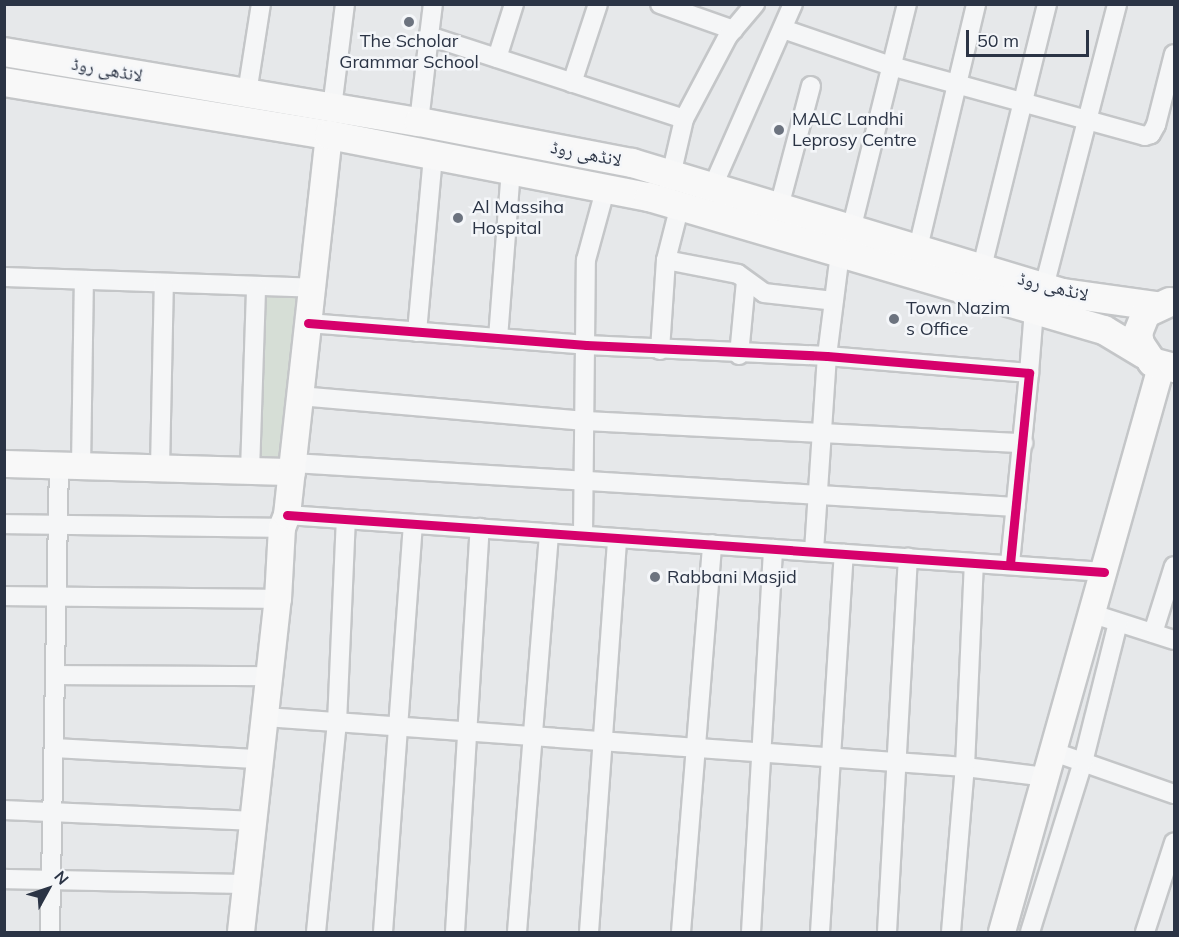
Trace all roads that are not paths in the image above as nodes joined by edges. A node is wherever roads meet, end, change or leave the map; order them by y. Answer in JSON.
{"nodes":[{"id":1,"x":261,"y":4,"type":"edge"},
{"id":2,"x":345,"y":4,"type":"edge"},
{"id":3,"x":433,"y":4,"type":"edge"},
{"id":4,"x":514,"y":4,"type":"edge"},
{"id":5,"x":598,"y":4,"type":"edge"},
{"id":6,"x":660,"y":4,"type":"edge"},
{"id":7,"x":755,"y":4,"type":"edge"},
{"id":8,"x":793,"y":4,"type":"edge"},
{"id":9,"x":907,"y":4,"type":"edge"},
{"id":10,"x":976,"y":4,"type":"edge"},
{"id":11,"x":1047,"y":4,"type":"edge"},
{"id":12,"x":1117,"y":4,"type":"edge"},
{"id":13,"x":783,"y":29,"type":"junction"},
{"id":14,"x":734,"y":30,"type":"junction"},
{"id":15,"x":429,"y":36,"type":"junction"},
{"id":16,"x":4,"y":52,"type":"edge"},
{"id":17,"x":1174,"y":54,"type":"edge"},
{"id":18,"x":496,"y":58,"type":"junction"},
{"id":19,"x":891,"y":66,"type":"junction"},
{"id":20,"x":4,"y":82,"type":"edge"},
{"id":21,"x":572,"y":83,"type":"junction"},
{"id":22,"x":957,"y":83,"type":"junction"},
{"id":23,"x":811,"y":86,"type":"dead end"},
{"id":24,"x":247,"y":93,"type":"junction"},
{"id":25,"x":1022,"y":99,"type":"junction"},
{"id":26,"x":1087,"y":118,"type":"junction"},
{"id":27,"x":684,"y":119,"type":"junction"},
{"id":28,"x":331,"y":121,"type":"junction"},
{"id":29,"x":419,"y":122,"type":"junction"},
{"id":30,"x":433,"y":154,"type":"junction"},
{"id":31,"x":511,"y":169,"type":"junction"},
{"id":32,"x":671,"y":173,"type":"junction"},
{"id":33,"x":713,"y":186,"type":"junction"},
{"id":34,"x":606,"y":187,"type":"junction"},
{"id":35,"x":673,"y":203,"type":"junction"},
{"id":36,"x":779,"y":207,"type":"junction"},
{"id":37,"x":845,"y":241,"type":"junction"},
{"id":38,"x":918,"y":248,"type":"junction"},
{"id":39,"x":666,"y":260,"type":"junction"},
{"id":40,"x":982,"y":267,"type":"junction"},
{"id":41,"x":5,"y":277,"type":"edge"},
{"id":42,"x":84,"y":280,"type":"junction"},
{"id":43,"x":746,"y":281,"type":"junction"},
{"id":44,"x":164,"y":283,"type":"junction"},
{"id":45,"x":256,"y":286,"type":"junction"},
{"id":46,"x":312,"y":288,"type":"junction"},
{"id":47,"x":4,"y":294,"type":"edge"},
{"id":48,"x":1039,"y":299,"type":"junction"},
{"id":49,"x":834,"y":301,"type":"junction"},
{"id":50,"x":1165,"y":304,"type":"edge"},
{"id":51,"x":308,"y":323,"type":"junction"},
{"id":52,"x":417,"y":332,"type":"junction"},
{"id":53,"x":498,"y":338,"type":"junction"},
{"id":54,"x":586,"y":345,"type":"junction"},
{"id":55,"x":660,"y":350,"type":"junction"},
{"id":56,"x":739,"y":355,"type":"junction"},
{"id":57,"x":827,"y":356,"type":"junction"},
{"id":58,"x":1160,"y":363,"type":"edge"},
{"id":59,"x":1029,"y":373,"type":"junction"},
{"id":60,"x":300,"y":396,"type":"junction"},
{"id":61,"x":585,"y":421,"type":"junction"},
{"id":62,"x":822,"y":430,"type":"junction"},
{"id":63,"x":1023,"y":443,"type":"junction"},
{"id":64,"x":4,"y":464,"type":"edge"},
{"id":65,"x":70,"y":466,"type":"junction"},
{"id":66,"x":292,"y":467,"type":"junction"},
{"id":67,"x":160,"y":468,"type":"junction"},
{"id":68,"x":250,"y":471,"type":"junction"},
{"id":69,"x":584,"y":483,"type":"junction"},
{"id":70,"x":816,"y":498,"type":"junction"},
{"id":71,"x":1016,"y":507,"type":"junction"},
{"id":72,"x":346,"y":519,"type":"junction"},
{"id":73,"x":285,"y":521,"type":"junction"},
{"id":74,"x":4,"y":524,"type":"edge"},
{"id":75,"x":413,"y":524,"type":"junction"},
{"id":76,"x":57,"y":525,"type":"junction"},
{"id":77,"x":480,"y":528,"type":"junction"},
{"id":78,"x":549,"y":533,"type":"junction"},
{"id":79,"x":583,"y":535,"type":"junction"},
{"id":80,"x":617,"y":538,"type":"junction"},
{"id":81,"x":712,"y":544,"type":"junction"},
{"id":82,"x":773,"y":549,"type":"junction"},
{"id":83,"x":814,"y":551,"type":"junction"},
{"id":84,"x":844,"y":554,"type":"junction"},
{"id":85,"x":908,"y":558,"type":"junction"},
{"id":86,"x":974,"y":563,"type":"junction"},
{"id":87,"x":1010,"y":565,"type":"junction"},
{"id":88,"x":1174,"y":566,"type":"edge"},
{"id":89,"x":1104,"y":572,"type":"junction"},
{"id":90,"x":4,"y":596,"type":"edge"},
{"id":91,"x":57,"y":597,"type":"junction"},
{"id":92,"x":278,"y":599,"type":"junction"},
{"id":93,"x":1093,"y":614,"type":"junction"},
{"id":94,"x":1118,"y":623,"type":"junction"},
{"id":95,"x":1153,"y":633,"type":"junction"},
{"id":96,"x":1174,"y":640,"type":"edge"},
{"id":97,"x":55,"y":675,"type":"junction"},
{"id":98,"x":269,"y":676,"type":"junction"},
{"id":99,"x":265,"y":717,"type":"junction"},
{"id":100,"x":337,"y":723,"type":"junction"},
{"id":101,"x":400,"y":729,"type":"junction"},
{"id":102,"x":469,"y":732,"type":"junction"},
{"id":103,"x":532,"y":739,"type":"junction"},
{"id":104,"x":603,"y":743,"type":"junction"},
{"id":105,"x":54,"y":748,"type":"junction"},
{"id":106,"x":695,"y":750,"type":"junction"},
{"id":107,"x":1054,"y":752,"type":"junction"},
{"id":108,"x":761,"y":754,"type":"junction"},
{"id":109,"x":833,"y":757,"type":"junction"},
{"id":110,"x":260,"y":759,"type":"junction"},
{"id":111,"x":1083,"y":762,"type":"junction"},
{"id":112,"x":895,"y":763,"type":"junction"},
{"id":113,"x":964,"y":767,"type":"junction"},
{"id":114,"x":1047,"y":777,"type":"junction"},
{"id":115,"x":1174,"y":794,"type":"edge"},
{"id":116,"x":4,"y":810,"type":"edge"},
{"id":117,"x":51,"y":812,"type":"junction"},
{"id":118,"x":253,"y":821,"type":"junction"},
{"id":119,"x":1174,"y":843,"type":"edge"},
{"id":120,"x":4,"y":879,"type":"edge"},
{"id":121,"x":51,"y":881,"type":"junction"},
{"id":122,"x":246,"y":884,"type":"junction"},
{"id":123,"x":50,"y":933,"type":"edge"},
{"id":124,"x":241,"y":933,"type":"edge"},
{"id":125,"x":316,"y":933,"type":"edge"},
{"id":126,"x":383,"y":933,"type":"edge"},
{"id":127,"x":455,"y":933,"type":"edge"},
{"id":128,"x":517,"y":933,"type":"edge"},
{"id":129,"x":589,"y":933,"type":"edge"},
{"id":130,"x":681,"y":933,"type":"edge"},
{"id":131,"x":751,"y":933,"type":"edge"},
{"id":132,"x":820,"y":933,"type":"edge"},
{"id":133,"x":887,"y":933,"type":"edge"},
{"id":134,"x":951,"y":933,"type":"edge"},
{"id":135,"x":1002,"y":933,"type":"edge"},
{"id":136,"x":1030,"y":933,"type":"edge"},
{"id":137,"x":1145,"y":933,"type":"edge"}],
"edges":[{"from":1,"to":24,"type":"street"},
{"from":2,"to":28,"type":"street"},
{"from":3,"to":15,"type":"street"},
{"from":4,"to":18,"type":"street"},
{"from":5,"to":21,"type":"street"},
{"from":6,"to":14,"type":"street"},
{"from":7,"to":14,"type":"street"},
{"from":8,"to":13,"type":"street"},
{"from":9,"to":19,"type":"street"},
{"from":10,"to":22,"type":"street"},
{"from":11,"to":25,"type":"street"},
{"from":12,"to":26,"type":"street"},
{"from":13,"to":19,"type":"street"},
{"from":13,"to":33,"type":"street"},
{"from":14,"to":27,"type":"street"},
{"from":15,"to":18,"type":"street"},
{"from":15,"to":29,"type":"street"},
{"from":16,"to":24,"type":"main road","name":"لانڈھی روڈ"},
{"from":17,"to":26,"type":"street"},
{"from":18,"to":21,"type":"street"},
{"from":19,"to":22,"type":"street"},
{"from":19,"to":37,"type":"street"},
{"from":20,"to":28,"type":"main road","name":"لانڈھی روڈ"},
{"from":21,"to":27,"type":"street"},
{"from":22,"to":25,"type":"street"},
{"from":22,"to":38,"type":"street"},
{"from":23,"to":36,"type":"street"},
{"from":24,"to":28,"type":"main road","name":"لانڈھی روڈ"},
{"from":25,"to":26,"type":"street"},
{"from":25,"to":40,"type":"street"},
{"from":26,"to":48,"type":"street"},
{"from":27,"to":32,"type":"street"},
{"from":28,"to":29,"type":"main road","name":"لانڈھی روڈ"},
{"from":28,"to":30,"type":"main road","name":"لانڈھی روڈ"},
{"from":28,"to":46,"type":"street"},
{"from":29,"to":32,"type":"main road","name":"لانڈھی روڈ"},
{"from":30,"to":31,"type":"main road","name":"لانڈھی روڈ"},
{"from":30,"to":52,"type":"street"},
{"from":31,"to":34,"type":"main road","name":"لانڈھی روڈ"},
{"from":31,"to":53,"type":"street"},
{"from":32,"to":33,"type":"main road","name":"لانڈھی روڈ"},
{"from":32,"to":35,"type":"street"},
{"from":33,"to":36,"type":"main road","name":"لانڈھی روڈ"},
{"from":34,"to":35,"type":"main road","name":"لانڈھی روڈ"},
{"from":34,"to":54,"type":"street"},
{"from":35,"to":37,"type":"main road","name":"لانڈھی روڈ"},
{"from":35,"to":39,"type":"street"},
{"from":36,"to":37,"type":"main road","name":"لانڈھی روڈ"},
{"from":37,"to":38,"type":"main road","name":"لانڈھی روڈ"},
{"from":37,"to":48,"type":"main road","name":"لانڈھی روڈ"},
{"from":37,"to":49,"type":"street"},
{"from":38,"to":40,"type":"main road","name":"لانڈھی روڈ"},
{"from":39,"to":43,"type":"street"},
{"from":39,"to":55,"type":"street"},
{"from":40,"to":48,"type":"main road","name":"لانڈھی روڈ"},
{"from":41,"to":42,"type":"street"},
{"from":41,"to":47,"type":"street"},
{"from":42,"to":44,"type":"street"},
{"from":42,"to":65,"type":"street"},
{"from":43,"to":49,"type":"street"},
{"from":43,"to":56,"type":"street"},
{"from":44,"to":45,"type":"street"},
{"from":44,"to":67,"type":"street"},
{"from":45,"to":46,"type":"street"},
{"from":45,"to":68,"type":"street"},
{"from":46,"to":51,"type":"street"},
{"from":48,"to":50,"type":"main road","name":"لانڈھی روڈ"},
{"from":48,"to":58,"type":"main road","name":"لانڈھی روڈ"},
{"from":48,"to":59,"type":"street"},
{"from":49,"to":57,"type":"street"},
{"from":50,"to":58,"type":"main road"},
{"from":51,"to":52,"type":"street"},
{"from":51,"to":60,"type":"street"},
{"from":52,"to":53,"type":"street"},
{"from":53,"to":54,"type":"street"},
{"from":54,"to":55,"type":"street"},
{"from":54,"to":61,"type":"street"},
{"from":55,"to":56,"type":"street"},
{"from":56,"to":57,"type":"street"},
{"from":57,"to":59,"type":"street"},
{"from":57,"to":62,"type":"street"},
{"from":58,"to":89,"type":"street"},
{"from":59,"to":63,"type":"street"},
{"from":60,"to":61,"type":"street"},
{"from":60,"to":66,"type":"street"},
{"from":61,"to":62,"type":"street"},
{"from":61,"to":69,"type":"street"},
{"from":62,"to":63,"type":"street"},
{"from":62,"to":70,"type":"street"},
{"from":63,"to":71,"type":"street"},
{"from":64,"to":65,"type":"street"},
{"from":65,"to":67,"type":"street"},
{"from":65,"to":76,"type":"street"},
{"from":66,"to":68,"type":"street"},
{"from":66,"to":69,"type":"street"},
{"from":66,"to":73,"type":"street"},
{"from":67,"to":68,"type":"street"},
{"from":69,"to":70,"type":"street"},
{"from":69,"to":79,"type":"street"},
{"from":70,"to":71,"type":"street"},
{"from":70,"to":83,"type":"street"},
{"from":71,"to":87,"type":"street"},
{"from":72,"to":73,"type":"street"},
{"from":72,"to":75,"type":"street"},
{"from":72,"to":100,"type":"street"},
{"from":73,"to":76,"type":"street"},
{"from":73,"to":92,"type":"street"},
{"from":74,"to":76,"type":"street"},
{"from":75,"to":77,"type":"street"},
{"from":75,"to":101,"type":"street"},
{"from":76,"to":91,"type":"street"},
{"from":77,"to":78,"type":"street"},
{"from":77,"to":102,"type":"street"},
{"from":78,"to":79,"type":"street"},
{"from":78,"to":103,"type":"street"},
{"from":79,"to":80,"type":"street"},
{"from":80,"to":81,"type":"street"},
{"from":80,"to":104,"type":"street"},
{"from":81,"to":82,"type":"street"},
{"from":81,"to":106,"type":"street"},
{"from":82,"to":83,"type":"street"},
{"from":82,"to":108,"type":"street"},
{"from":83,"to":84,"type":"street"},
{"from":84,"to":85,"type":"street"},
{"from":84,"to":109,"type":"street"},
{"from":85,"to":86,"type":"street"},
{"from":85,"to":112,"type":"street"},
{"from":86,"to":87,"type":"street"},
{"from":86,"to":113,"type":"street"},
{"from":87,"to":89,"type":"street"},
{"from":88,"to":95,"type":"street"},
{"from":89,"to":93,"type":"street"},
{"from":90,"to":91,"type":"street"},
{"from":91,"to":92,"type":"street"},
{"from":91,"to":97,"type":"street"},
{"from":92,"to":98,"type":"street"},
{"from":93,"to":94,"type":"street"},
{"from":93,"to":107,"type":"street"},
{"from":94,"to":95,"type":"street"},
{"from":94,"to":111,"type":"street"},
{"from":95,"to":96,"type":"street"},
{"from":97,"to":98,"type":"street"},
{"from":97,"to":105,"type":"street"},
{"from":98,"to":99,"type":"street"},
{"from":99,"to":100,"type":"street"},
{"from":99,"to":110,"type":"street"},
{"from":100,"to":101,"type":"street"},
{"from":100,"to":125,"type":"street"},
{"from":101,"to":102,"type":"street"},
{"from":101,"to":126,"type":"street"},
{"from":102,"to":103,"type":"street"},
{"from":102,"to":127,"type":"street"},
{"from":103,"to":104,"type":"street"},
{"from":103,"to":128,"type":"street"},
{"from":104,"to":106,"type":"street"},
{"from":104,"to":129,"type":"street"},
{"from":105,"to":110,"type":"street"},
{"from":105,"to":117,"type":"street"},
{"from":106,"to":108,"type":"street"},
{"from":106,"to":130,"type":"street"},
{"from":107,"to":111,"type":"street"},
{"from":107,"to":114,"type":"street"},
{"from":108,"to":109,"type":"street"},
{"from":108,"to":131,"type":"street"},
{"from":109,"to":112,"type":"street"},
{"from":109,"to":132,"type":"street"},
{"from":110,"to":118,"type":"street"},
{"from":111,"to":115,"type":"street"},
{"from":111,"to":136,"type":"street"},
{"from":112,"to":113,"type":"street"},
{"from":112,"to":133,"type":"street"},
{"from":113,"to":114,"type":"street"},
{"from":113,"to":134,"type":"street"},
{"from":114,"to":135,"type":"street"},
{"from":116,"to":117,"type":"street"},
{"from":117,"to":118,"type":"street"},
{"from":117,"to":121,"type":"street"},
{"from":118,"to":122,"type":"street"},
{"from":119,"to":137,"type":"street"},
{"from":120,"to":121,"type":"street"},
{"from":121,"to":122,"type":"street"},
{"from":121,"to":123,"type":"street"},
{"from":122,"to":124,"type":"street"}]}
